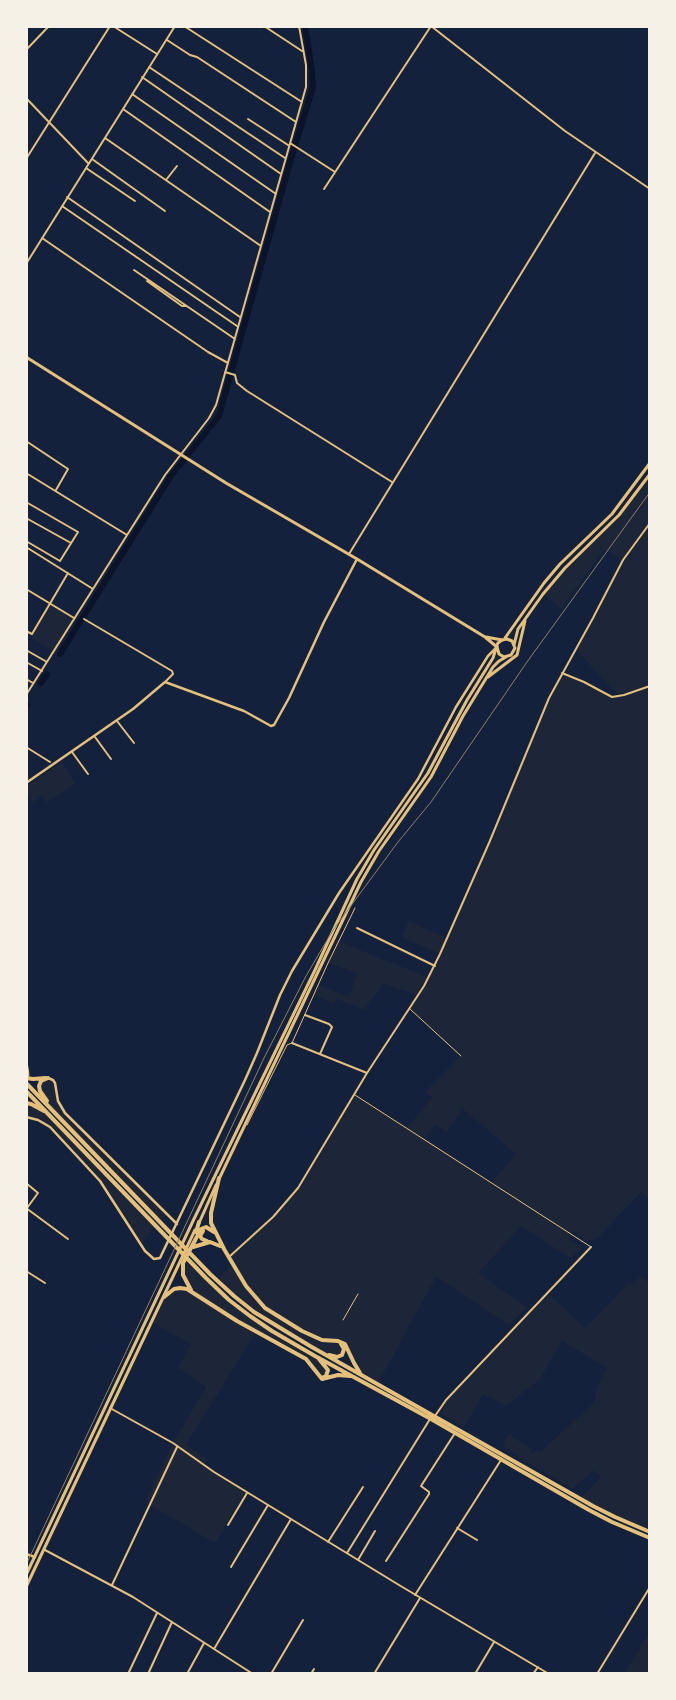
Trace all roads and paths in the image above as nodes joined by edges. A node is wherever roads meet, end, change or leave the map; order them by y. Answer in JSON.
{"nodes":[{"id":1,"x":49,"y":26,"type":"edge"},
{"id":2,"x":111,"y":26,"type":"edge"},
{"id":3,"x":175,"y":26,"type":"edge"},
{"id":4,"x":184,"y":26,"type":"edge"},
{"id":5,"x":264,"y":26,"type":"edge"},
{"id":6,"x":299,"y":26,"type":"edge"},
{"id":7,"x":431,"y":26,"type":"edge"},
{"id":8,"x":166,"y":40,"type":"junction"},
{"id":9,"x":26,"y":50,"type":"edge"},
{"id":10,"x":303,"y":51,"type":"junction"},
{"id":11,"x":157,"y":54,"type":"junction"},
{"id":12,"x":149,"y":67,"type":"junction"},
{"id":13,"x":142,"y":77,"type":"junction"},
{"id":14,"x":132,"y":94,"type":"junction"},
{"id":15,"x":26,"y":98,"type":"edge"},
{"id":16,"x":302,"y":102,"type":"junction"},
{"id":17,"x":123,"y":109,"type":"junction"},
{"id":18,"x":248,"y":119,"type":"dead end"},
{"id":19,"x":50,"y":122,"type":"junction"},
{"id":20,"x":296,"y":122,"type":"junction"},
{"id":21,"x":105,"y":138,"type":"junction"},
{"id":22,"x":289,"y":144,"type":"junction"},
{"id":23,"x":595,"y":153,"type":"junction"},
{"id":24,"x":285,"y":158,"type":"junction"},
{"id":25,"x":26,"y":159,"type":"edge"},
{"id":26,"x":92,"y":159,"type":"junction"},
{"id":27,"x":88,"y":164,"type":"junction"},
{"id":28,"x":177,"y":166,"type":"dead end"},
{"id":29,"x":86,"y":168,"type":"junction"},
{"id":30,"x":335,"y":172,"type":"junction"},
{"id":31,"x":281,"y":174,"type":"junction"},
{"id":32,"x":166,"y":180,"type":"junction"},
{"id":33,"x":324,"y":189,"type":"dead end"},
{"id":34,"x":650,"y":190,"type":"edge"},
{"id":35,"x":276,"y":194,"type":"junction"},
{"id":36,"x":67,"y":197,"type":"junction"},
{"id":37,"x":134,"y":201,"type":"dead end"},
{"id":38,"x":62,"y":206,"type":"junction"},
{"id":39,"x":165,"y":211,"type":"dead end"},
{"id":40,"x":270,"y":212,"type":"junction"},
{"id":41,"x":42,"y":238,"type":"junction"},
{"id":42,"x":261,"y":246,"type":"junction"},
{"id":43,"x":26,"y":264,"type":"edge"},
{"id":44,"x":134,"y":270,"type":"dead end"},
{"id":45,"x":147,"y":281,"type":"dead end"},
{"id":46,"x":186,"y":306,"type":"junction"},
{"id":47,"x":241,"y":318,"type":"junction"},
{"id":48,"x":238,"y":327,"type":"junction"},
{"id":49,"x":235,"y":339,"type":"junction"},
{"id":50,"x":26,"y":357,"type":"edge"},
{"id":51,"x":228,"y":363,"type":"junction"},
{"id":52,"x":226,"y":372,"type":"junction"},
{"id":53,"x":26,"y":441,"type":"edge"},
{"id":54,"x":181,"y":454,"type":"junction"},
{"id":55,"x":650,"y":463,"type":"edge"},
{"id":56,"x":26,"y":473,"type":"edge"},
{"id":57,"x":650,"y":474,"type":"edge"},
{"id":58,"x":392,"y":482,"type":"junction"},
{"id":59,"x":56,"y":491,"type":"junction"},
{"id":60,"x":26,"y":502,"type":"edge"},
{"id":61,"x":26,"y":518,"type":"edge"},
{"id":62,"x":650,"y":523,"type":"edge"},
{"id":63,"x":127,"y":535,"type":"junction"},
{"id":64,"x":26,"y":541,"type":"edge"},
{"id":65,"x":71,"y":544,"type":"junction"},
{"id":66,"x":26,"y":547,"type":"edge"},
{"id":67,"x":349,"y":554,"type":"junction"},
{"id":68,"x":357,"y":559,"type":"junction"},
{"id":69,"x":68,"y":573,"type":"junction"},
{"id":70,"x":26,"y":589,"type":"edge"},
{"id":71,"x":93,"y":589,"type":"junction"},
{"id":72,"x":50,"y":603,"type":"junction"},
{"id":73,"x":534,"y":606,"type":"junction"},
{"id":74,"x":74,"y":618,"type":"junction"},
{"id":75,"x":84,"y":620,"type":"dead end"},
{"id":76,"x":26,"y":631,"type":"edge"},
{"id":77,"x":485,"y":637,"type":"junction"},
{"id":78,"x":503,"y":639,"type":"junction"},
{"id":79,"x":514,"y":646,"type":"junction"},
{"id":80,"x":496,"y":648,"type":"junction"},
{"id":81,"x":26,"y":650,"type":"edge"},
{"id":82,"x":507,"y":657,"type":"junction"},
{"id":83,"x":26,"y":662,"type":"edge"},
{"id":84,"x":47,"y":662,"type":"junction"},
{"id":85,"x":42,"y":671,"type":"junction"},
{"id":86,"x":562,"y":673,"type":"junction"},
{"id":87,"x":26,"y":679,"type":"edge"},
{"id":88,"x":165,"y":682,"type":"junction"},
{"id":89,"x":34,"y":683,"type":"junction"},
{"id":90,"x":483,"y":683,"type":"junction"},
{"id":91,"x":650,"y":686,"type":"edge"},
{"id":92,"x":26,"y":695,"type":"edge"},
{"id":93,"x":118,"y":721,"type":"junction"},
{"id":94,"x":455,"y":726,"type":"junction"},
{"id":95,"x":95,"y":737,"type":"junction"},
{"id":96,"x":134,"y":744,"type":"dead end"},
{"id":97,"x":26,"y":747,"type":"edge"},
{"id":98,"x":72,"y":752,"type":"junction"},
{"id":99,"x":110,"y":759,"type":"dead end"},
{"id":100,"x":50,"y":762,"type":"dead end"},
{"id":101,"x":88,"y":774,"type":"dead end"},
{"id":102,"x":26,"y":783,"type":"edge"},
{"id":103,"x":355,"y":908,"type":"dead end"},
{"id":104,"x":357,"y":928,"type":"dead end"},
{"id":105,"x":435,"y":966,"type":"junction"},
{"id":106,"x":409,"y":1008,"type":"junction"},
{"id":107,"x":305,"y":1015,"type":"junction"},
{"id":108,"x":292,"y":1043,"type":"junction"},
{"id":109,"x":320,"y":1054,"type":"junction"},
{"id":110,"x":461,"y":1056,"type":"dead end"},
{"id":111,"x":26,"y":1061,"type":"edge"},
{"id":112,"x":367,"y":1073,"type":"junction"},
{"id":113,"x":48,"y":1078,"type":"junction"},
{"id":114,"x":27,"y":1080,"type":"edge"},
{"id":115,"x":26,"y":1090,"type":"edge"},
{"id":116,"x":354,"y":1094,"type":"junction"},
{"id":117,"x":26,"y":1104,"type":"edge"},
{"id":118,"x":52,"y":1109,"type":"junction"},
{"id":119,"x":48,"y":1113,"type":"junction"},
{"id":120,"x":26,"y":1117,"type":"edge"},
{"id":121,"x":245,"y":1122,"type":"junction"},
{"id":122,"x":219,"y":1178,"type":"junction"},
{"id":123,"x":26,"y":1183,"type":"edge"},
{"id":124,"x":27,"y":1208,"type":"edge"},
{"id":125,"x":199,"y":1222,"type":"junction"},
{"id":126,"x":177,"y":1224,"type":"junction"},
{"id":127,"x":213,"y":1232,"type":"junction"},
{"id":128,"x":68,"y":1239,"type":"dead end"},
{"id":129,"x":210,"y":1242,"type":"junction"},
{"id":130,"x":193,"y":1245,"type":"junction"},
{"id":131,"x":590,"y":1247,"type":"joint"},
{"id":132,"x":224,"y":1249,"type":"junction"},
{"id":133,"x":229,"y":1258,"type":"junction"},
{"id":134,"x":26,"y":1270,"type":"edge"},
{"id":135,"x":45,"y":1283,"type":"dead end"},
{"id":136,"x":194,"y":1293,"type":"junction"},
{"id":137,"x":358,"y":1294,"type":"dead end"},
{"id":138,"x":164,"y":1296,"type":"junction"},
{"id":139,"x":200,"y":1297,"type":"junction"},
{"id":140,"x":343,"y":1320,"type":"dead end"},
{"id":141,"x":338,"y":1341,"type":"junction"},
{"id":142,"x":318,"y":1351,"type":"junction"},
{"id":143,"x":315,"y":1356,"type":"junction"},
{"id":144,"x":362,"y":1374,"type":"junction"},
{"id":145,"x":320,"y":1377,"type":"junction"},
{"id":146,"x":358,"y":1378,"type":"junction"},
{"id":147,"x":110,"y":1408,"type":"junction"},
{"id":148,"x":433,"y":1417,"type":"junction"},
{"id":149,"x":455,"y":1433,"type":"junction"},
{"id":150,"x":177,"y":1447,"type":"junction"},
{"id":151,"x":501,"y":1460,"type":"junction"},
{"id":152,"x":363,"y":1487,"type":"dead end"},
{"id":153,"x":248,"y":1492,"type":"junction"},
{"id":154,"x":268,"y":1505,"type":"junction"},
{"id":155,"x":291,"y":1519,"type":"junction"},
{"id":156,"x":228,"y":1525,"type":"dead end"},
{"id":157,"x":457,"y":1528,"type":"junction"},
{"id":158,"x":376,"y":1531,"type":"dead end"},
{"id":159,"x":650,"y":1532,"type":"edge"},
{"id":160,"x":650,"y":1538,"type":"edge"},
{"id":161,"x":477,"y":1540,"type":"dead end"},
{"id":162,"x":328,"y":1542,"type":"junction"},
{"id":163,"x":44,"y":1549,"type":"junction"},
{"id":164,"x":348,"y":1553,"type":"junction"},
{"id":165,"x":26,"y":1554,"type":"edge"},
{"id":166,"x":35,"y":1557,"type":"junction"},
{"id":167,"x":358,"y":1560,"type":"junction"},
{"id":168,"x":386,"y":1561,"type":"dead end"},
{"id":169,"x":231,"y":1567,"type":"dead end"},
{"id":170,"x":26,"y":1575,"type":"edge"},
{"id":171,"x":112,"y":1585,"type":"junction"},
{"id":172,"x":26,"y":1587,"type":"edge"},
{"id":173,"x":650,"y":1587,"type":"edge"},
{"id":174,"x":415,"y":1595,"type":"junction"},
{"id":175,"x":420,"y":1598,"type":"junction"},
{"id":176,"x":157,"y":1612,"type":"junction"},
{"id":177,"x":303,"y":1620,"type":"dead end"},
{"id":178,"x":172,"y":1622,"type":"junction"},
{"id":179,"x":204,"y":1642,"type":"junction"},
{"id":180,"x":494,"y":1642,"type":"junction"},
{"id":181,"x":214,"y":1649,"type":"junction"},
{"id":182,"x":538,"y":1667,"type":"junction"},
{"id":183,"x":314,"y":1669,"type":"dead end"},
{"id":184,"x":128,"y":1674,"type":"edge"},
{"id":185,"x":148,"y":1674,"type":"edge"},
{"id":186,"x":187,"y":1674,"type":"edge"},
{"id":187,"x":253,"y":1674,"type":"edge"},
{"id":188,"x":271,"y":1674,"type":"edge"},
{"id":189,"x":311,"y":1674,"type":"edge"},
{"id":190,"x":374,"y":1674,"type":"edge"},
{"id":191,"x":475,"y":1674,"type":"edge"},
{"id":192,"x":533,"y":1674,"type":"edge"},
{"id":193,"x":549,"y":1674,"type":"edge"},
{"id":194,"x":597,"y":1674,"type":"edge"}],
"edges":[{"from":1,"to":9,"type":"street"},
{"from":2,"to":11,"type":"street"},
{"from":2,"to":19,"type":"street"},
{"from":3,"to":8,"type":"street"},
{"from":4,"to":16,"type":"street"},
{"from":5,"to":10,"type":"street"},
{"from":6,"to":10,"type":"street"},
{"from":7,"to":23,"type":"street"},
{"from":7,"to":30,"type":"street"},
{"from":8,"to":11,"type":"street"},
{"from":8,"to":20,"type":"street"},
{"from":10,"to":16,"type":"street"},
{"from":11,"to":12,"type":"street"},
{"from":12,"to":13,"type":"street"},
{"from":12,"to":24,"type":"street"},
{"from":13,"to":14,"type":"street"},
{"from":13,"to":31,"type":"street"},
{"from":14,"to":17,"type":"street"},
{"from":14,"to":35,"type":"street"},
{"from":15,"to":19,"type":"street"},
{"from":16,"to":20,"type":"street"},
{"from":17,"to":21,"type":"street"},
{"from":17,"to":40,"type":"street"},
{"from":18,"to":22,"type":"street"},
{"from":19,"to":25,"type":"street"},
{"from":19,"to":27,"type":"street"},
{"from":20,"to":22,"type":"street"},
{"from":21,"to":26,"type":"street"},
{"from":21,"to":32,"type":"street"},
{"from":22,"to":24,"type":"street"},
{"from":22,"to":30,"type":"street"},
{"from":23,"to":34,"type":"street"},
{"from":23,"to":58,"type":"street"},
{"from":24,"to":31,"type":"street"},
{"from":26,"to":27,"type":"street"},
{"from":26,"to":39,"type":"street"},
{"from":27,"to":29,"type":"street"},
{"from":28,"to":32,"type":"street"},
{"from":29,"to":36,"type":"street"},
{"from":29,"to":37,"type":"street"},
{"from":30,"to":33,"type":"street"},
{"from":31,"to":35,"type":"street"},
{"from":32,"to":42,"type":"street"},
{"from":35,"to":40,"type":"street"},
{"from":36,"to":38,"type":"street"},
{"from":36,"to":47,"type":"street"},
{"from":38,"to":41,"type":"street"},
{"from":38,"to":48,"type":"street"},
{"from":40,"to":42,"type":"street"},
{"from":41,"to":43,"type":"street"},
{"from":41,"to":51,"type":"street"},
{"from":42,"to":47,"type":"street"},
{"from":44,"to":46,"type":"street"},
{"from":45,"to":46,"type":"street"},
{"from":46,"to":49,"type":"street"},
{"from":47,"to":48,"type":"street"},
{"from":48,"to":49,"type":"street"},
{"from":49,"to":51,"type":"street"},
{"from":50,"to":54,"type":"main road"},
{"from":51,"to":52,"type":"street"},
{"from":52,"to":54,"type":"street"},
{"from":52,"to":58,"type":"street"},
{"from":53,"to":59,"type":"street"},
{"from":54,"to":63,"type":"street"},
{"from":54,"to":67,"type":"main road"},
{"from":55,"to":78,"type":"main road"},
{"from":56,"to":59,"type":"street"},
{"from":57,"to":73,"type":"main road"},
{"from":58,"to":67,"type":"street"},
{"from":59,"to":63,"type":"street"},
{"from":60,"to":65,"type":"street"},
{"from":61,"to":65,"type":"street"},
{"from":62,"to":86,"type":"street"},
{"from":63,"to":71,"type":"street"},
{"from":64,"to":65,"type":"street"},
{"from":66,"to":69,"type":"street"},
{"from":67,"to":68,"type":"main road"},
{"from":68,"to":77,"type":"main road"},
{"from":68,"to":88,"type":"street"},
{"from":69,"to":71,"type":"street"},
{"from":69,"to":72,"type":"street"},
{"from":70,"to":72,"type":"street"},
{"from":71,"to":74,"type":"street"},
{"from":72,"to":74,"type":"street"},
{"from":72,"to":76,"type":"street"},
{"from":73,"to":79,"type":"main road"},
{"from":73,"to":90,"type":"main road"},
{"from":74,"to":84,"type":"street"},
{"from":75,"to":88,"type":"street"},
{"from":77,"to":78,"type":"main road"},
{"from":77,"to":80,"type":"main road"},
{"from":78,"to":79,"type":"main road"},
{"from":78,"to":80,"type":"main road"},
{"from":79,"to":82,"type":"main road"},
{"from":80,"to":82,"type":"main road"},
{"from":80,"to":94,"type":"main road"},
{"from":80,"to":126,"type":"street"},
{"from":81,"to":84,"type":"street"},
{"from":82,"to":90,"type":"main road"},
{"from":83,"to":85,"type":"street"},
{"from":84,"to":85,"type":"street"},
{"from":85,"to":89,"type":"street"},
{"from":86,"to":91,"type":"street"},
{"from":86,"to":105,"type":"street"},
{"from":87,"to":89,"type":"street"},
{"from":88,"to":93,"type":"street"},
{"from":89,"to":92,"type":"street"},
{"from":90,"to":94,"type":"main road"},
{"from":93,"to":95,"type":"street"},
{"from":93,"to":96,"type":"street"},
{"from":94,"to":121,"type":"main road"},
{"from":95,"to":98,"type":"street"},
{"from":95,"to":99,"type":"street"},
{"from":97,"to":100,"type":"street"},
{"from":98,"to":101,"type":"street"},
{"from":98,"to":102,"type":"street"},
{"from":103,"to":107,"type":"lane"},
{"from":104,"to":105,"type":"street"},
{"from":105,"to":106,"type":"street"},
{"from":106,"to":110,"type":"lane"},
{"from":106,"to":112,"type":"street"},
{"from":107,"to":108,"type":"lane"},
{"from":107,"to":109,"type":"street"},
{"from":108,"to":109,"type":"street"},
{"from":108,"to":121,"type":"lane"},
{"from":109,"to":112,"type":"street"},
{"from":111,"to":114,"type":"street"},
{"from":112,"to":116,"type":"street"},
{"from":113,"to":114,"type":"highway"},
{"from":113,"to":118,"type":"highway"},
{"from":113,"to":126,"type":"street"},
{"from":114,"to":118,"type":"highway"},
{"from":115,"to":119,"type":"highway"},
{"from":116,"to":131,"type":"lane"},
{"from":116,"to":133,"type":"street"},
{"from":117,"to":119,"type":"highway"},
{"from":118,"to":142,"type":"highway"},
{"from":119,"to":143,"type":"highway"},
{"from":120,"to":126,"type":"street"},
{"from":121,"to":122,"type":"main road"},
{"from":121,"to":166,"type":"main road"},
{"from":122,"to":125,"type":"main road"},
{"from":122,"to":127,"type":"highway"},
{"from":123,"to":124,"type":"street"},
{"from":124,"to":128,"type":"street"},
{"from":125,"to":130,"type":"highway"},
{"from":125,"to":138,"type":"main road"},
{"from":127,"to":129,"type":"highway"},
{"from":127,"to":130,"type":"highway"},
{"from":127,"to":132,"type":"highway"},
{"from":129,"to":130,"type":"highway"},
{"from":129,"to":132,"type":"highway"},
{"from":130,"to":136,"type":"highway"},
{"from":130,"to":139,"type":"highway"},
{"from":131,"to":148,"type":"street"},
{"from":132,"to":133,"type":"highway"},
{"from":133,"to":141,"type":"highway"},
{"from":134,"to":135,"type":"street"},
{"from":136,"to":138,"type":"highway"},
{"from":136,"to":139,"type":"highway"},
{"from":137,"to":140,"type":"lane"},
{"from":138,"to":147,"type":"main road"},
{"from":139,"to":145,"type":"highway"},
{"from":141,"to":142,"type":"highway"},
{"from":141,"to":144,"type":"highway"},
{"from":142,"to":144,"type":"highway"},
{"from":143,"to":145,"type":"highway"},
{"from":143,"to":146,"type":"highway"},
{"from":144,"to":148,"type":"highway"},
{"from":145,"to":146,"type":"highway"},
{"from":146,"to":148,"type":"highway"},
{"from":147,"to":150,"type":"street"},
{"from":147,"to":163,"type":"main road"},
{"from":148,"to":149,"type":"highway"},
{"from":148,"to":159,"type":"highway"},
{"from":148,"to":164,"type":"street"},
{"from":149,"to":151,"type":"highway"},
{"from":149,"to":168,"type":"street"},
{"from":150,"to":153,"type":"street"},
{"from":150,"to":171,"type":"street"},
{"from":151,"to":157,"type":"street"},
{"from":151,"to":160,"type":"highway"},
{"from":152,"to":162,"type":"street"},
{"from":153,"to":154,"type":"street"},
{"from":153,"to":156,"type":"street"},
{"from":154,"to":155,"type":"street"},
{"from":154,"to":169,"type":"street"},
{"from":155,"to":162,"type":"street"},
{"from":155,"to":181,"type":"street"},
{"from":157,"to":161,"type":"street"},
{"from":157,"to":174,"type":"street"},
{"from":158,"to":167,"type":"street"},
{"from":162,"to":164,"type":"street"},
{"from":163,"to":171,"type":"street"},
{"from":163,"to":172,"type":"main road"},
{"from":164,"to":167,"type":"street"},
{"from":165,"to":166,"type":"street"},
{"from":166,"to":170,"type":"main road"},
{"from":167,"to":174,"type":"street"},
{"from":171,"to":176,"type":"street"},
{"from":173,"to":194,"type":"street"},
{"from":174,"to":175,"type":"street"},
{"from":175,"to":180,"type":"street"},
{"from":175,"to":190,"type":"street"},
{"from":176,"to":178,"type":"street"},
{"from":176,"to":184,"type":"street"},
{"from":177,"to":188,"type":"street"},
{"from":178,"to":179,"type":"street"},
{"from":178,"to":185,"type":"street"},
{"from":179,"to":181,"type":"street"},
{"from":179,"to":186,"type":"street"},
{"from":180,"to":182,"type":"street"},
{"from":180,"to":191,"type":"street"},
{"from":181,"to":187,"type":"street"},
{"from":182,"to":192,"type":"street"},
{"from":182,"to":193,"type":"street"},
{"from":183,"to":189,"type":"street"}]}
